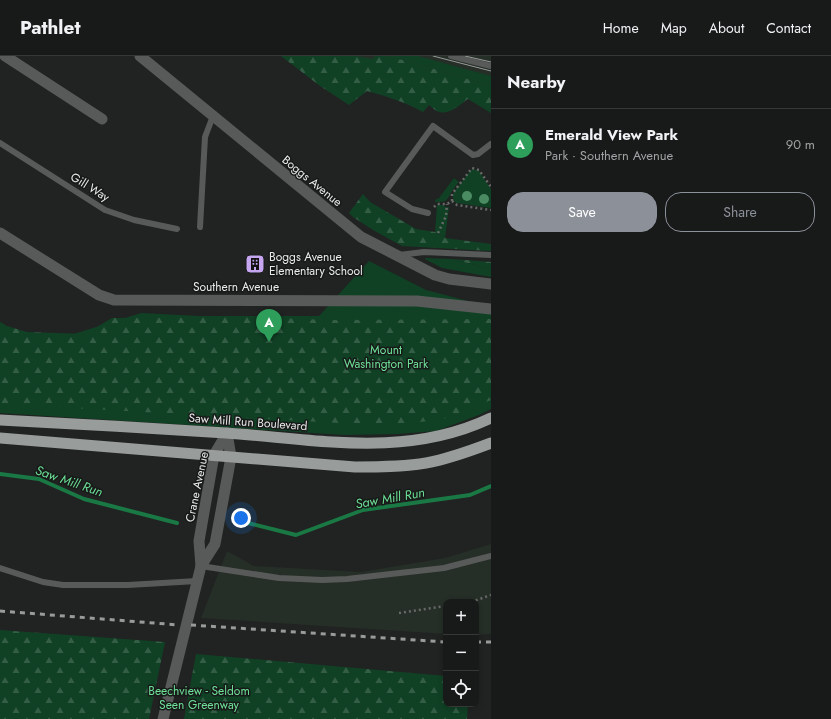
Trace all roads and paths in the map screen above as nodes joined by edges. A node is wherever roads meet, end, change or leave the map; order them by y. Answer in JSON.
{"nodes":[{"id":1,"x":5,"y":56,"type":"edge"},
{"id":2,"x":140,"y":56,"type":"edge"},
{"id":3,"x":451,"y":56,"type":"edge"},
{"id":4,"x":491,"y":66,"type":"edge"},
{"id":5,"x":213,"y":116,"type":"junction"},
{"id":6,"x":102,"y":119,"type":"dead end"},
{"id":7,"x":0,"y":143,"type":"edge"},
{"id":8,"x":491,"y":144,"type":"edge"},
{"id":9,"x":491,"y":187,"type":"edge"},
{"id":10,"x":452,"y":201,"type":"junction"},
{"id":11,"x":437,"y":204,"type":"dead end"},
{"id":12,"x":447,"y":204,"type":"junction"},
{"id":13,"x":491,"y":210,"type":"edge"},
{"id":14,"x":428,"y":213,"type":"dead end"},
{"id":15,"x":200,"y":227,"type":"dead end"},
{"id":16,"x":176,"y":229,"type":"dead end"},
{"id":17,"x":438,"y":233,"type":"dead end"},
{"id":18,"x":0,"y":234,"type":"edge"},
{"id":19,"x":491,"y":255,"type":"edge"},
{"id":20,"x":397,"y":256,"type":"junction"},
{"id":21,"x":491,"y":284,"type":"edge"},
{"id":22,"x":491,"y":309,"type":"edge"},
{"id":23,"x":491,"y":418,"type":"edge"},
{"id":24,"x":0,"y":420,"type":"edge"},
{"id":25,"x":226,"y":433,"type":"junction"},
{"id":26,"x":0,"y":438,"type":"edge"},
{"id":27,"x":491,"y":443,"type":"edge"},
{"id":28,"x":214,"y":455,"type":"junction"},
{"id":29,"x":231,"y":457,"type":"junction"},
{"id":30,"x":489,"y":557,"type":"edge"},
{"id":31,"x":201,"y":566,"type":"junction"},
{"id":32,"x":0,"y":568,"type":"edge"},
{"id":33,"x":197,"y":582,"type":"junction"},
{"id":34,"x":491,"y":595,"type":"edge"},
{"id":35,"x":479,"y":599,"type":"edge"},
{"id":36,"x":443,"y":606,"type":"edge"},
{"id":37,"x":399,"y":613,"type":"dead end"},
{"id":38,"x":163,"y":719,"type":"edge"}],
"edges":[{"from":1,"to":6,"type":"street"},
{"from":2,"to":5,"type":"street","name":"Boggs Avenue"},
{"from":3,"to":4,"type":"lane"},
{"from":5,"to":15,"type":"lane"},
{"from":5,"to":20,"type":"street","name":"Boggs Avenue"},
{"from":7,"to":16,"type":"lane","name":"Gill Way"},
{"from":8,"to":14,"type":"lane"},
{"from":9,"to":10,"type":"path"},
{"from":10,"to":12,"type":"path"},
{"from":10,"to":13,"type":"path"},
{"from":11,"to":12,"type":"path"},
{"from":12,"to":17,"type":"path"},
{"from":18,"to":22,"type":"street","name":"Southern Avenue"},
{"from":19,"to":20,"type":"lane"},
{"from":20,"to":21,"type":"street","name":"Boggs Avenue"},
{"from":23,"to":25,"type":"highway","name":"Saw Mill Run Boulevard"},
{"from":24,"to":25,"type":"highway","name":"Saw Mill Run Boulevard"},
{"from":25,"to":28,"type":"street","name":"Crane Avenue"},
{"from":25,"to":29,"type":"street","name":"Crane Avenue"},
{"from":26,"to":28,"type":"highway"},
{"from":27,"to":29,"type":"highway"},
{"from":28,"to":29,"type":"highway"},
{"from":28,"to":31,"type":"street","name":"Crane Avenue"},
{"from":29,"to":31,"type":"street","name":"Crane Avenue"},
{"from":30,"to":31,"type":"lane"},
{"from":31,"to":33,"type":"street","name":"Crane Avenue"},
{"from":32,"to":33,"type":"lane"},
{"from":33,"to":38,"type":"street","name":"Crane Avenue"},
{"from":34,"to":35,"type":"path"},
{"from":36,"to":37,"type":"path"}]}
